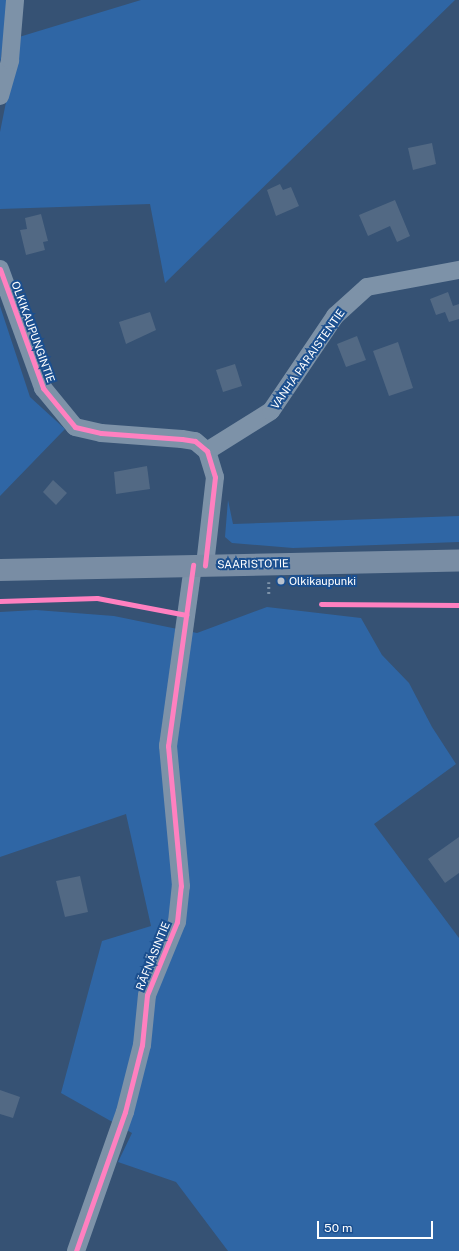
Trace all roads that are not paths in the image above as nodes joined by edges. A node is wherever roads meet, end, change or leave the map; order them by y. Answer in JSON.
{"nodes":[{"id":1,"x":16,"y":0,"type":"edge"},
{"id":2,"x":0,"y":96,"type":"edge"},
{"id":3,"x":0,"y":269,"type":"edge"},
{"id":4,"x":459,"y":270,"type":"edge"},
{"id":5,"x":207,"y":451,"type":"junction"},
{"id":6,"x":459,"y":560,"type":"edge"},
{"id":7,"x":199,"y":565,"type":"junction"},
{"id":8,"x":0,"y":570,"type":"edge"},
{"id":9,"x":76,"y":1251,"type":"edge"}],
"edges":[{"from":1,"to":2,"type":"street"},
{"from":3,"to":5,"type":"street","name":"OLKIKAUPUNGINTIE"},
{"from":4,"to":5,"type":"street","name":"VANHA PARAISTENTIE"},
{"from":5,"to":7,"type":"street"},
{"from":6,"to":7,"type":"main road","name":"SAARISTOTIE"},
{"from":7,"to":8,"type":"main road","name":"SAARISTOTIE"},
{"from":7,"to":9,"type":"street","name":"RÄFNÄSINTIE"}]}
